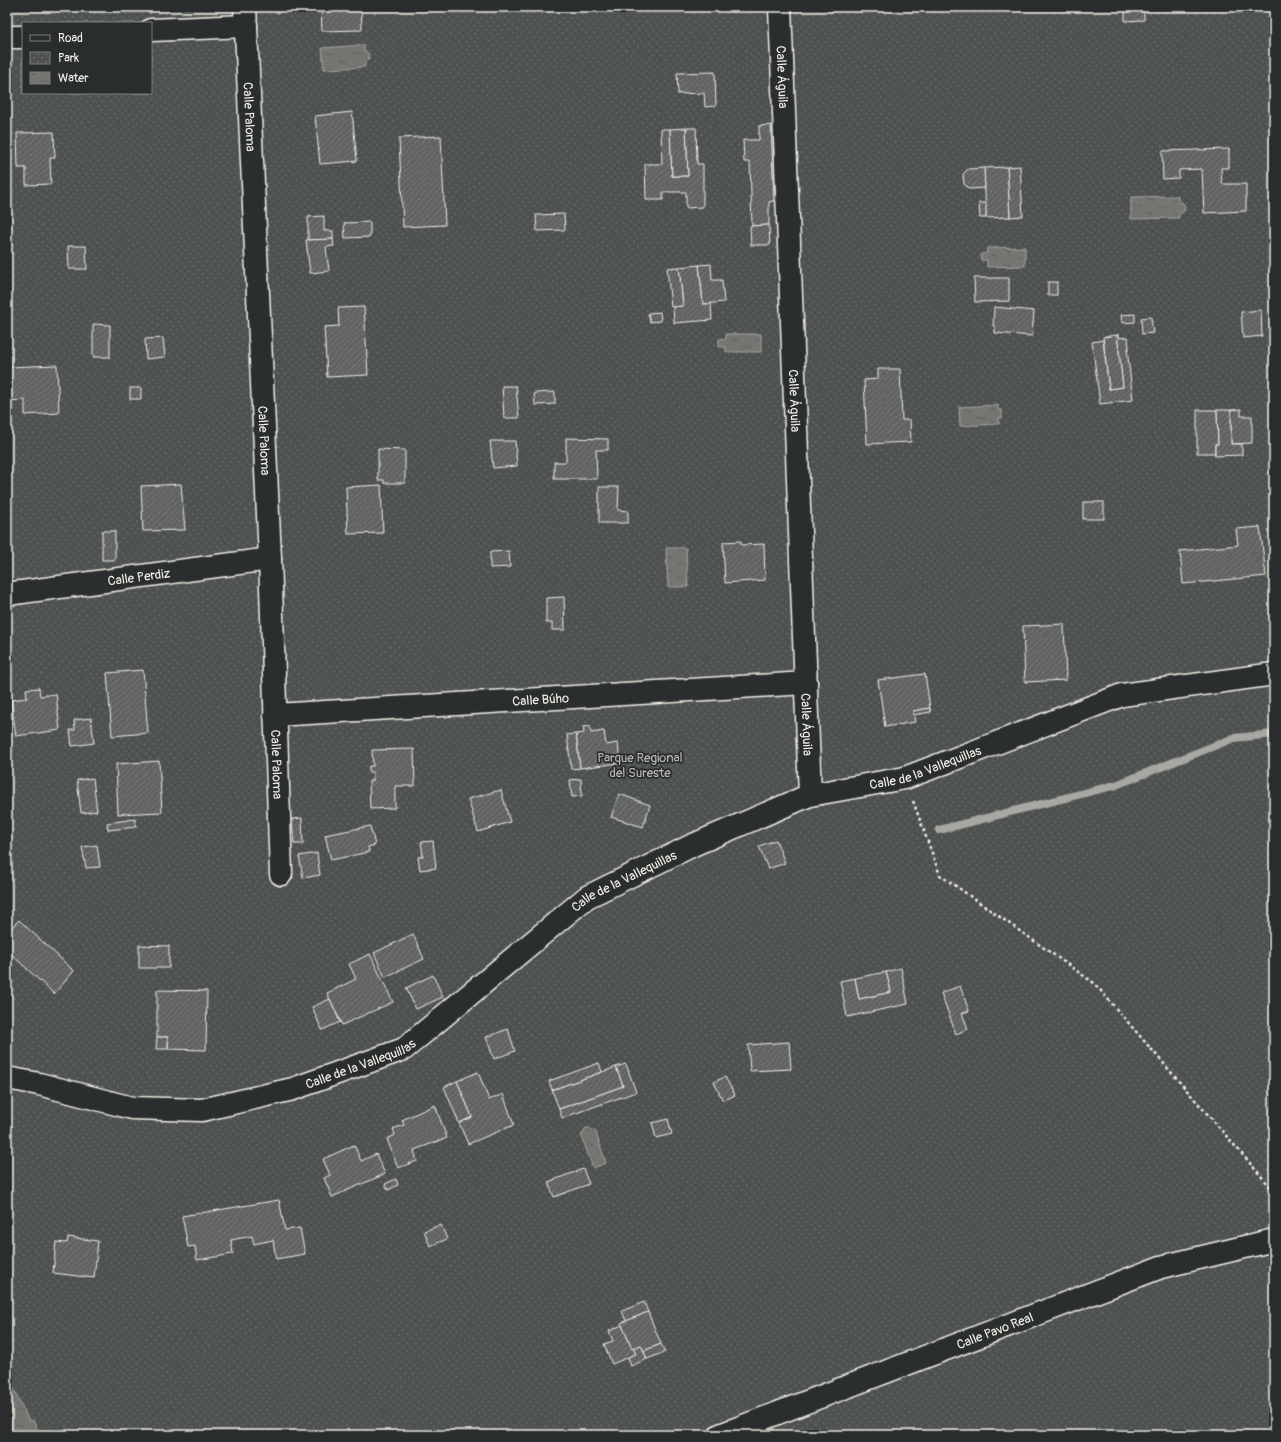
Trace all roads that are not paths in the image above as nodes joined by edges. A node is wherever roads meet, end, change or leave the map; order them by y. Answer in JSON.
{"nodes":[{"id":1,"x":780,"y":7,"type":"edge"},
{"id":2,"x":246,"y":16,"type":"edge"},
{"id":3,"x":152,"y":30,"type":"edge"},
{"id":4,"x":7,"y":37,"type":"edge"},
{"id":5,"x":22,"y":37,"type":"edge"},
{"id":6,"x":270,"y":559,"type":"junction"},
{"id":7,"x":7,"y":594,"type":"edge"},
{"id":8,"x":1274,"y":674,"type":"edge"},
{"id":9,"x":806,"y":683,"type":"junction"},
{"id":10,"x":275,"y":715,"type":"junction"},
{"id":11,"x":810,"y":795,"type":"junction"},
{"id":12,"x":281,"y":874,"type":"dead end"},
{"id":13,"x":7,"y":1078,"type":"edge"},
{"id":14,"x":1274,"y":1240,"type":"edge"},
{"id":15,"x":720,"y":1435,"type":"edge"}],
"edges":[{"from":1,"to":9,"type":"street","name":"Calle Águila"},
{"from":2,"to":3,"type":"street"},
{"from":2,"to":6,"type":"street","name":"Calle Paloma"},
{"from":4,"to":5,"type":"street"},
{"from":6,"to":7,"type":"street","name":"Calle Perdiz"},
{"from":6,"to":10,"type":"street","name":"Calle Paloma"},
{"from":8,"to":11,"type":"street","name":"Calle de la Vallequillas"},
{"from":9,"to":10,"type":"street","name":"Calle Búho"},
{"from":9,"to":11,"type":"street","name":"Calle Águila"},
{"from":10,"to":12,"type":"street","name":"Calle Paloma"},
{"from":11,"to":13,"type":"street","name":"Calle de la Vallequillas"},
{"from":14,"to":15,"type":"street","name":"Calle Pavo Real"}]}
